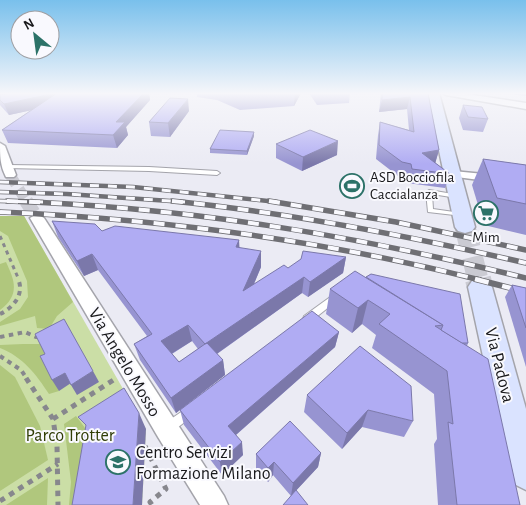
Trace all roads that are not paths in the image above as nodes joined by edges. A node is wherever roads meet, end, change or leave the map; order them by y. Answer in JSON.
{"nodes":[{"id":1,"x":442,"y":117,"type":"edge"},
{"id":2,"x":0,"y":146,"type":"edge"},
{"id":3,"x":6,"y":170,"type":"edge"},
{"id":4,"x":217,"y":173,"type":"dead end"},
{"id":5,"x":453,"y":174,"type":"junction"},
{"id":6,"x":526,"y":182,"type":"edge"},
{"id":7,"x":458,"y":196,"type":"junction"},
{"id":8,"x":37,"y":218,"type":"tunnel mouth"},
{"id":9,"x":464,"y":222,"type":"joint"},
{"id":10,"x":480,"y":287,"type":"tunnel mouth"},
{"id":11,"x":344,"y":290,"type":"edge"},
{"id":12,"x":297,"y":327,"type":"edge"},
{"id":13,"x":195,"y":406,"type":"edge"},
{"id":14,"x":166,"y":430,"type":"junction"},
{"id":15,"x":526,"y":472,"type":"edge"},
{"id":16,"x":215,"y":505,"type":"edge"}],
"edges":[{"from":1,"to":5,"type":"street"},
{"from":2,"to":3,"type":"street"},
{"from":3,"to":4,"type":"lane"},
{"from":5,"to":6,"type":"street"},
{"from":5,"to":7,"type":"street"},
{"from":7,"to":9,"type":"street"},
{"from":7,"to":9,"type":"lane"},
{"from":8,"to":14,"type":"street","name":"Via Angelo Mosso"},
{"from":10,"to":15,"type":"street","name":"Via Padova"},
{"from":11,"to":12,"type":"lane"},
{"from":13,"to":14,"type":"lane"},
{"from":14,"to":16,"type":"street","name":"Via Angelo Mosso"}]}
